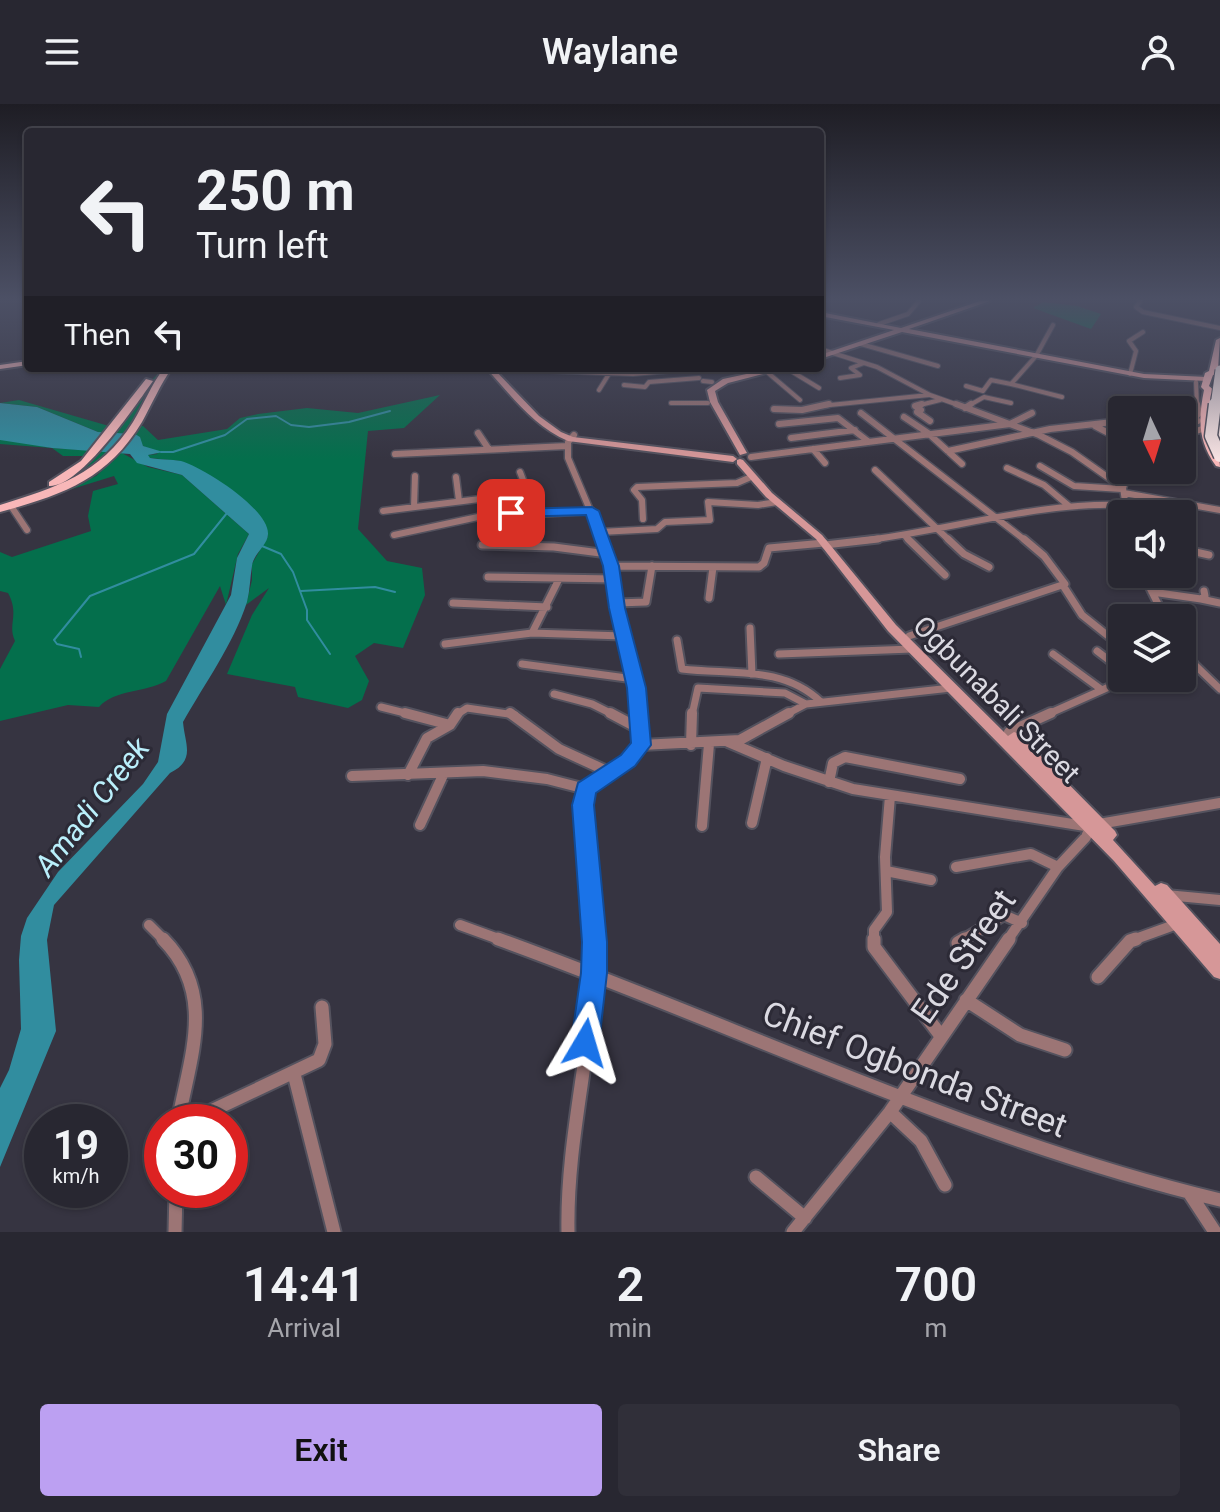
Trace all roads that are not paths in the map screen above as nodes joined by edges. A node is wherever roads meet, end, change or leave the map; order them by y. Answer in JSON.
{"nodes":[{"id":1,"x":827,"y":354,"type":"edge"},
{"id":2,"x":895,"y":354,"type":"edge"},
{"id":3,"x":1024,"y":354,"type":"edge"},
{"id":4,"x":1135,"y":354,"type":"edge"},
{"id":5,"x":1216,"y":354,"type":"edge"},
{"id":6,"x":1036,"y":356,"type":"junction"},
{"id":7,"x":865,"y":363,"type":"junction"},
{"id":8,"x":24,"y":365,"type":"edge"},
{"id":9,"x":938,"y":366,"type":"dead end"},
{"id":10,"x":0,"y":368,"type":"edge"},
{"id":11,"x":156,"y":372,"type":"edge"},
{"id":12,"x":165,"y":372,"type":"edge"},
{"id":13,"x":494,"y":372,"type":"edge"},
{"id":14,"x":502,"y":372,"type":"edge"},
{"id":15,"x":611,"y":372,"type":"edge"},
{"id":16,"x":696,"y":372,"type":"edge"},
{"id":17,"x":758,"y":372,"type":"edge"},
{"id":18,"x":761,"y":372,"type":"edge"},
{"id":19,"x":771,"y":372,"type":"edge"},
{"id":20,"x":791,"y":372,"type":"edge"},
{"id":21,"x":1130,"y":374,"type":"junction"},
{"id":22,"x":840,"y":378,"type":"dead end"},
{"id":23,"x":916,"y":378,"type":"dead end"},
{"id":24,"x":1210,"y":379,"type":"edge"},
{"id":25,"x":902,"y":380,"type":"junction"},
{"id":26,"x":705,"y":382,"type":"junction"},
{"id":27,"x":1011,"y":384,"type":"junction"},
{"id":28,"x":624,"y":385,"type":"dead end"},
{"id":29,"x":966,"y":386,"type":"dead end"},
{"id":30,"x":819,"y":388,"type":"dead end"},
{"id":31,"x":599,"y":390,"type":"dead end"},
{"id":32,"x":1220,"y":394,"type":"edge"},
{"id":33,"x":930,"y":395,"type":"junction"},
{"id":34,"x":1062,"y":397,"type":"dead end"},
{"id":35,"x":941,"y":399,"type":"junction"},
{"id":36,"x":800,"y":400,"type":"dead end"},
{"id":37,"x":671,"y":403,"type":"dead end"},
{"id":38,"x":708,"y":403,"type":"junction"},
{"id":39,"x":1011,"y":403,"type":"dead end"},
{"id":40,"x":965,"y":408,"type":"junction"},
{"id":41,"x":774,"y":409,"type":"dead end"},
{"id":42,"x":861,"y":413,"type":"dead end"},
{"id":43,"x":1032,"y":413,"type":"dead end"},
{"id":44,"x":904,"y":417,"type":"dead end"},
{"id":45,"x":867,"y":418,"type":"junction"},
{"id":46,"x":930,"y":421,"type":"dead end"},
{"id":47,"x":846,"y":422,"type":"junction"},
{"id":48,"x":779,"y":424,"type":"dead end"},
{"id":49,"x":1010,"y":424,"type":"junction"},
{"id":50,"x":1108,"y":424,"type":"edge"},
{"id":51,"x":1220,"y":424,"type":"edge"},
{"id":52,"x":1196,"y":425,"type":"edge"},
{"id":53,"x":1095,"y":426,"type":"junction"},
{"id":54,"x":1200,"y":427,"type":"junction"},
{"id":55,"x":1196,"y":429,"type":"edge"},
{"id":56,"x":855,"y":430,"type":"junction"},
{"id":57,"x":478,"y":433,"type":"dead end"},
{"id":58,"x":928,"y":433,"type":"junction"},
{"id":59,"x":1033,"y":433,"type":"junction"},
{"id":60,"x":1108,"y":433,"type":"edge"},
{"id":61,"x":1220,"y":435,"type":"edge"},
{"id":62,"x":791,"y":438,"type":"dead end"},
{"id":63,"x":891,"y":438,"type":"junction"},
{"id":64,"x":571,"y":440,"type":"junction"},
{"id":65,"x":869,"y":442,"type":"junction"},
{"id":66,"x":488,"y":448,"type":"junction"},
{"id":67,"x":813,"y":449,"type":"junction"},
{"id":68,"x":948,"y":451,"type":"junction"},
{"id":69,"x":395,"y":454,"type":"dead end"},
{"id":70,"x":1220,"y":456,"type":"edge"},
{"id":71,"x":741,"y":457,"type":"junction"},
{"id":72,"x":825,"y":463,"type":"dead end"},
{"id":73,"x":962,"y":464,"type":"dead end"},
{"id":74,"x":1220,"y":464,"type":"edge"},
{"id":75,"x":1040,"y":466,"type":"dead end"},
{"id":76,"x":1007,"y":468,"type":"dead end"},
{"id":77,"x":875,"y":470,"type":"dead end"},
{"id":78,"x":520,"y":472,"type":"dead end"},
{"id":79,"x":415,"y":476,"type":"dead end"},
{"id":80,"x":456,"y":477,"type":"dead end"},
{"id":81,"x":751,"y":477,"type":"junction"},
{"id":82,"x":1125,"y":484,"type":"edge"},
{"id":83,"x":1123,"y":490,"type":"junction"},
{"id":84,"x":528,"y":493,"type":"junction"},
{"id":85,"x":1125,"y":500,"type":"edge"},
{"id":86,"x":459,"y":501,"type":"junction"},
{"id":87,"x":777,"y":502,"type":"junction"},
{"id":88,"x":1108,"y":504,"type":"edge"},
{"id":89,"x":4,"y":506,"type":"edge"},
{"id":90,"x":1069,"y":506,"type":"junction"},
{"id":91,"x":414,"y":507,"type":"junction"},
{"id":92,"x":1220,"y":510,"type":"edge"},
{"id":93,"x":383,"y":511,"type":"dead end"},
{"id":94,"x":592,"y":511,"type":"junction"},
{"id":95,"x":536,"y":514,"type":"junction"},
{"id":96,"x":999,"y":518,"type":"junction"},
{"id":97,"x":643,"y":519,"type":"dead end"},
{"id":98,"x":27,"y":530,"type":"dead end"},
{"id":99,"x":937,"y":530,"type":"junction"},
{"id":100,"x":600,"y":532,"type":"junction"},
{"id":101,"x":394,"y":535,"type":"dead end"},
{"id":102,"x":905,"y":536,"type":"junction"},
{"id":103,"x":827,"y":544,"type":"junction"},
{"id":104,"x":482,"y":545,"type":"dead end"},
{"id":105,"x":1196,"y":552,"type":"edge"},
{"id":106,"x":608,"y":554,"type":"junction"},
{"id":107,"x":1209,"y":555,"type":"dead end"},
{"id":108,"x":611,"y":566,"type":"junction"},
{"id":109,"x":652,"y":566,"type":"junction"},
{"id":110,"x":713,"y":567,"type":"junction"},
{"id":111,"x":989,"y":567,"type":"dead end"},
{"id":112,"x":945,"y":575,"type":"dead end"},
{"id":113,"x":488,"y":577,"type":"dead end"},
{"id":114,"x":559,"y":579,"type":"junction"},
{"id":115,"x":614,"y":579,"type":"junction"},
{"id":116,"x":1064,"y":587,"type":"junction"},
{"id":117,"x":1150,"y":588,"type":"edge"},
{"id":118,"x":1152,"y":592,"type":"junction"},
{"id":119,"x":709,"y":598,"type":"dead end"},
{"id":120,"x":453,"y":603,"type":"dead end"},
{"id":121,"x":617,"y":603,"type":"junction"},
{"id":122,"x":1220,"y":603,"type":"edge"},
{"id":123,"x":1158,"y":604,"type":"edge"},
{"id":124,"x":547,"y":607,"type":"junction"},
{"id":125,"x":750,"y":628,"type":"dead end"},
{"id":126,"x":532,"y":633,"type":"junction"},
{"id":127,"x":623,"y":636,"type":"junction"},
{"id":128,"x":1108,"y":636,"type":"edge"},
{"id":129,"x":677,"y":640,"type":"dead end"},
{"id":130,"x":910,"y":642,"type":"junction"},
{"id":131,"x":445,"y":644,"type":"dead end"},
{"id":132,"x":1097,"y":651,"type":"dead end"},
{"id":133,"x":779,"y":654,"type":"dead end"},
{"id":134,"x":1053,"y":654,"type":"dead end"},
{"id":135,"x":1108,"y":659,"type":"edge"},
{"id":136,"x":522,"y":664,"type":"dead end"},
{"id":137,"x":1196,"y":667,"type":"edge"},
{"id":138,"x":752,"y":674,"type":"junction"},
{"id":139,"x":634,"y":679,"type":"junction"},
{"id":140,"x":1108,"y":687,"type":"edge"},
{"id":141,"x":951,"y":688,"type":"junction"},
{"id":142,"x":1220,"y":689,"type":"edge"},
{"id":143,"x":1102,"y":690,"type":"junction"},
{"id":144,"x":554,"y":694,"type":"dead end"},
{"id":145,"x":821,"y":702,"type":"junction"},
{"id":146,"x":806,"y":704,"type":"junction"},
{"id":147,"x":381,"y":707,"type":"dead end"},
{"id":148,"x":450,"y":725,"type":"junction"},
{"id":149,"x":642,"y":730,"type":"junction"},
{"id":150,"x":1009,"y":732,"type":"junction"},
{"id":151,"x":728,"y":742,"type":"junction"},
{"id":152,"x":709,"y":744,"type":"junction"},
{"id":153,"x":641,"y":745,"type":"junction"},
{"id":154,"x":691,"y":745,"type":"junction"},
{"id":155,"x":767,"y":758,"type":"junction"},
{"id":156,"x":609,"y":772,"type":"junction"},
{"id":157,"x":444,"y":773,"type":"junction"},
{"id":158,"x":408,"y":775,"type":"junction"},
{"id":159,"x":352,"y":776,"type":"dead end"},
{"id":160,"x":960,"y":779,"type":"dead end"},
{"id":161,"x":829,"y":782,"type":"junction"},
{"id":162,"x":586,"y":789,"type":"junction"},
{"id":163,"x":890,"y":796,"type":"junction"},
{"id":164,"x":1220,"y":803,"type":"edge"},
{"id":165,"x":752,"y":823,"type":"dead end"},
{"id":166,"x":420,"y":825,"type":"dead end"},
{"id":167,"x":1095,"y":825,"type":"junction"},
{"id":168,"x":702,"y":826,"type":"dead end"},
{"id":169,"x":956,"y":867,"type":"dead end"},
{"id":170,"x":1058,"y":867,"type":"junction"},
{"id":171,"x":886,"y":871,"type":"junction"},
{"id":172,"x":931,"y":880,"type":"dead end"},
{"id":173,"x":1166,"y":895,"type":"junction"},
{"id":174,"x":1220,"y":900,"type":"edge"},
{"id":175,"x":1022,"y":923,"type":"junction"},
{"id":176,"x":1178,"y":923,"type":"junction"},
{"id":177,"x":149,"y":925,"type":"dead end"},
{"id":178,"x":460,"y":925,"type":"dead end"},
{"id":179,"x":958,"y":943,"type":"dead end"},
{"id":180,"x":1220,"y":956,"type":"edge"},
{"id":181,"x":1220,"y":971,"type":"edge"},
{"id":182,"x":594,"y":973,"type":"junction"},
{"id":183,"x":1098,"y":977,"type":"dead end"},
{"id":184,"x":966,"y":1000,"type":"junction"},
{"id":185,"x":322,"y":1007,"type":"dead end"},
{"id":186,"x":941,"y":1036,"type":"junction"},
{"id":187,"x":1065,"y":1050,"type":"dead end"},
{"id":188,"x":294,"y":1074,"type":"junction"},
{"id":189,"x":900,"y":1098,"type":"junction"},
{"id":190,"x":182,"y":1104,"type":"edge"},
{"id":191,"x":228,"y":1104,"type":"edge"},
{"id":192,"x":890,"y":1112,"type":"junction"},
{"id":193,"x":756,"y":1177,"type":"dead end"},
{"id":194,"x":945,"y":1185,"type":"dead end"},
{"id":195,"x":1190,"y":1194,"type":"junction"},
{"id":196,"x":1220,"y":1200,"type":"edge"},
{"id":197,"x":176,"y":1208,"type":"edge"},
{"id":198,"x":805,"y":1218,"type":"junction"},
{"id":199,"x":175,"y":1232,"type":"edge"},
{"id":200,"x":334,"y":1232,"type":"edge"},
{"id":201,"x":568,"y":1232,"type":"edge"},
{"id":202,"x":793,"y":1232,"type":"edge"},
{"id":203,"x":1215,"y":1232,"type":"edge"}],
"edges":[{"from":1,"to":7,"type":"street"},
{"from":2,"to":9,"type":"street"},
{"from":3,"to":6,"type":"street"},
{"from":4,"to":21,"type":"street"},
{"from":5,"to":24,"type":"main road"},
{"from":6,"to":21,"type":"street"},
{"from":6,"to":27,"type":"street"},
{"from":7,"to":22,"type":"street"},
{"from":7,"to":25,"type":"street"},
{"from":8,"to":10,"type":"main road"},
{"from":11,"to":89,"type":"main road"},
{"from":12,"to":89,"type":"main road"},
{"from":13,"to":64,"type":"street"},
{"from":14,"to":64,"type":"street"},
{"from":15,"to":31,"type":"street"},
{"from":16,"to":26,"type":"street"},
{"from":17,"to":26,"type":"street","name":"Ogbunabali Street"},
{"from":18,"to":71,"type":"street","name":"Ogbunabali Street"},
{"from":19,"to":36,"type":"street"},
{"from":20,"to":30,"type":"street"},
{"from":21,"to":24,"type":"street"},
{"from":23,"to":25,"type":"street"},
{"from":24,"to":32,"type":"main road"},
{"from":24,"to":54,"type":"main road"},
{"from":24,"to":70,"type":"highway","bridge":true},
{"from":25,"to":33,"type":"street"},
{"from":26,"to":28,"type":"street"},
{"from":26,"to":38,"type":"street","name":"Ogbunabali Street"},
{"from":27,"to":29,"type":"street"},
{"from":27,"to":34,"type":"street"},
{"from":33,"to":35,"type":"street"},
{"from":33,"to":41,"type":"street"},
{"from":35,"to":40,"type":"street"},
{"from":35,"to":46,"type":"street"},
{"from":37,"to":38,"type":"street"},
{"from":38,"to":71,"type":"street","name":"Ogbunabali Street"},
{"from":39,"to":40,"type":"street"},
{"from":40,"to":49,"type":"street"},
{"from":42,"to":45,"type":"street"},
{"from":43,"to":49,"type":"street"},
{"from":44,"to":58,"type":"street"},
{"from":45,"to":47,"type":"street"},
{"from":45,"to":63,"type":"street"},
{"from":47,"to":48,"type":"street"},
{"from":47,"to":56,"type":"street"},
{"from":49,"to":58,"type":"street"},
{"from":49,"to":59,"type":"street"},
{"from":50,"to":53,"type":"street"},
{"from":51,"to":61,"type":"highway"},
{"from":52,"to":54,"type":"street"},
{"from":53,"to":59,"type":"street"},
{"from":53,"to":60,"type":"street"},
{"from":54,"to":55,"type":"street"},
{"from":54,"to":74,"type":"main road"},
{"from":56,"to":62,"type":"street"},
{"from":56,"to":65,"type":"street"},
{"from":57,"to":66,"type":"street"},
{"from":58,"to":63,"type":"street"},
{"from":58,"to":68,"type":"street"},
{"from":59,"to":68,"type":"street"},
{"from":59,"to":83,"type":"street"},
{"from":63,"to":65,"type":"street"},
{"from":63,"to":96,"type":"street"},
{"from":64,"to":66,"type":"street"},
{"from":64,"to":71,"type":"street"},
{"from":64,"to":94,"type":"street"},
{"from":65,"to":67,"type":"street"},
{"from":66,"to":69,"type":"street"},
{"from":67,"to":71,"type":"street"},
{"from":67,"to":72,"type":"street"},
{"from":68,"to":73,"type":"street"},
{"from":71,"to":81,"type":"street","name":"Ogbunabali Street"},
{"from":71,"to":103,"type":"street","name":"Ogbunabali Street"},
{"from":75,"to":83,"type":"street"},
{"from":76,"to":90,"type":"street"},
{"from":77,"to":99,"type":"street"},
{"from":78,"to":84,"type":"street"},
{"from":79,"to":91,"type":"street"},
{"from":80,"to":86,"type":"street"},
{"from":81,"to":87,"type":"street","name":"Ogbunabali Street"},
{"from":81,"to":97,"type":"street"},
{"from":82,"to":83,"type":"street"},
{"from":83,"to":85,"type":"street"},
{"from":83,"to":92,"type":"street"},
{"from":84,"to":86,"type":"street"},
{"from":84,"to":95,"type":"street"},
{"from":86,"to":91,"type":"street"},
{"from":87,"to":100,"type":"street"},
{"from":87,"to":103,"type":"street","name":"Ogbunabali Street"},
{"from":88,"to":90,"type":"street"},
{"from":89,"to":98,"type":"street"},
{"from":90,"to":96,"type":"street"},
{"from":91,"to":93,"type":"street"},
{"from":94,"to":95,"type":"street"},
{"from":94,"to":100,"type":"street"},
{"from":95,"to":101,"type":"street"},
{"from":96,"to":99,"type":"street"},
{"from":96,"to":116,"type":"street"},
{"from":99,"to":102,"type":"street"},
{"from":99,"to":111,"type":"street"},
{"from":100,"to":106,"type":"street"},
{"from":102,"to":103,"type":"street"},
{"from":102,"to":112,"type":"street"},
{"from":103,"to":110,"type":"street"},
{"from":103,"to":130,"type":"street","name":"Ogbunabali Street"},
{"from":104,"to":106,"type":"street"},
{"from":105,"to":107,"type":"street"},
{"from":106,"to":108,"type":"street"},
{"from":108,"to":109,"type":"street"},
{"from":108,"to":115,"type":"street"},
{"from":109,"to":110,"type":"street"},
{"from":109,"to":121,"type":"street"},
{"from":110,"to":119,"type":"street"},
{"from":113,"to":114,"type":"street"},
{"from":114,"to":115,"type":"street"},
{"from":114,"to":124,"type":"street"},
{"from":115,"to":121,"type":"street"},
{"from":116,"to":128,"type":"street"},
{"from":116,"to":130,"type":"street"},
{"from":117,"to":118,"type":"street"},
{"from":118,"to":122,"type":"street"},
{"from":118,"to":123,"type":"street"},
{"from":120,"to":124,"type":"street"},
{"from":121,"to":127,"type":"street"},
{"from":124,"to":126,"type":"street"},
{"from":125,"to":138,"type":"street"},
{"from":126,"to":127,"type":"street"},
{"from":126,"to":131,"type":"street"},
{"from":127,"to":139,"type":"street"},
{"from":129,"to":138,"type":"street"},
{"from":130,"to":133,"type":"street"},
{"from":130,"to":141,"type":"street","name":"Ogbunabali Street"},
{"from":130,"to":150,"type":"street","name":"Ogbunabali Street"},
{"from":132,"to":135,"type":"street"},
{"from":134,"to":143,"type":"street"},
{"from":136,"to":139,"type":"street"},
{"from":137,"to":142,"type":"street"},
{"from":138,"to":145,"type":"street"},
{"from":139,"to":149,"type":"street"},
{"from":140,"to":143,"type":"street"},
{"from":141,"to":145,"type":"street"},
{"from":141,"to":167,"type":"street","name":"Ogbunabali Street"},
{"from":143,"to":150,"type":"street"},
{"from":144,"to":149,"type":"street"},
{"from":145,"to":146,"type":"street"},
{"from":146,"to":151,"type":"street"},
{"from":146,"to":154,"type":"street"},
{"from":147,"to":148,"type":"street"},
{"from":148,"to":156,"type":"street"},
{"from":148,"to":158,"type":"street"},
{"from":149,"to":153,"type":"street"},
{"from":150,"to":167,"type":"street","name":"Ogbunabali Street"},
{"from":151,"to":152,"type":"street"},
{"from":151,"to":155,"type":"street"},
{"from":152,"to":154,"type":"street"},
{"from":152,"to":168,"type":"street"},
{"from":153,"to":154,"type":"street"},
{"from":153,"to":156,"type":"street"},
{"from":155,"to":161,"type":"street"},
{"from":155,"to":165,"type":"street"},
{"from":156,"to":162,"type":"street"},
{"from":157,"to":158,"type":"street"},
{"from":157,"to":162,"type":"street"},
{"from":157,"to":166,"type":"street"},
{"from":158,"to":159,"type":"street"},
{"from":160,"to":161,"type":"street"},
{"from":161,"to":163,"type":"street"},
{"from":162,"to":182,"type":"street"},
{"from":163,"to":167,"type":"street"},
{"from":163,"to":171,"type":"street"},
{"from":164,"to":167,"type":"street"},
{"from":167,"to":170,"type":"street","name":"Ede Street"},
{"from":167,"to":173,"type":"street","name":"Ogbunabali Street"},
{"from":167,"to":176,"type":"street","name":"Ogbunabali Street"},
{"from":169,"to":170,"type":"street"},
{"from":170,"to":175,"type":"street","name":"Ede Street"},
{"from":171,"to":172,"type":"street"},
{"from":171,"to":186,"type":"street"},
{"from":173,"to":174,"type":"street"},
{"from":173,"to":180,"type":"street","name":"Ogbunabali Street"},
{"from":175,"to":179,"type":"street"},
{"from":175,"to":184,"type":"street","name":"Ede Street"},
{"from":176,"to":181,"type":"street","name":"Ogbunabali Street"},
{"from":176,"to":183,"type":"street"},
{"from":177,"to":190,"type":"street"},
{"from":178,"to":182,"type":"street","name":"Chief Ogbonda Street"},
{"from":182,"to":189,"type":"street","name":"Chief Ogbonda Street"},
{"from":182,"to":201,"type":"street"},
{"from":184,"to":186,"type":"street","name":"Ede Street"},
{"from":184,"to":187,"type":"street"},
{"from":185,"to":188,"type":"street"},
{"from":186,"to":189,"type":"street","name":"Ede Street"},
{"from":188,"to":191,"type":"street"},
{"from":188,"to":200,"type":"street"},
{"from":189,"to":192,"type":"street","name":"Ede Street"},
{"from":189,"to":195,"type":"street","name":"Chief Ogbonda Street"},
{"from":192,"to":194,"type":"street"},
{"from":192,"to":198,"type":"street","name":"Ede Street"},
{"from":193,"to":198,"type":"street"},
{"from":195,"to":196,"type":"street","name":"Chief Ogbonda Street"},
{"from":195,"to":203,"type":"street"},
{"from":197,"to":199,"type":"street"},
{"from":198,"to":202,"type":"street","name":"Ede Street"}]}
